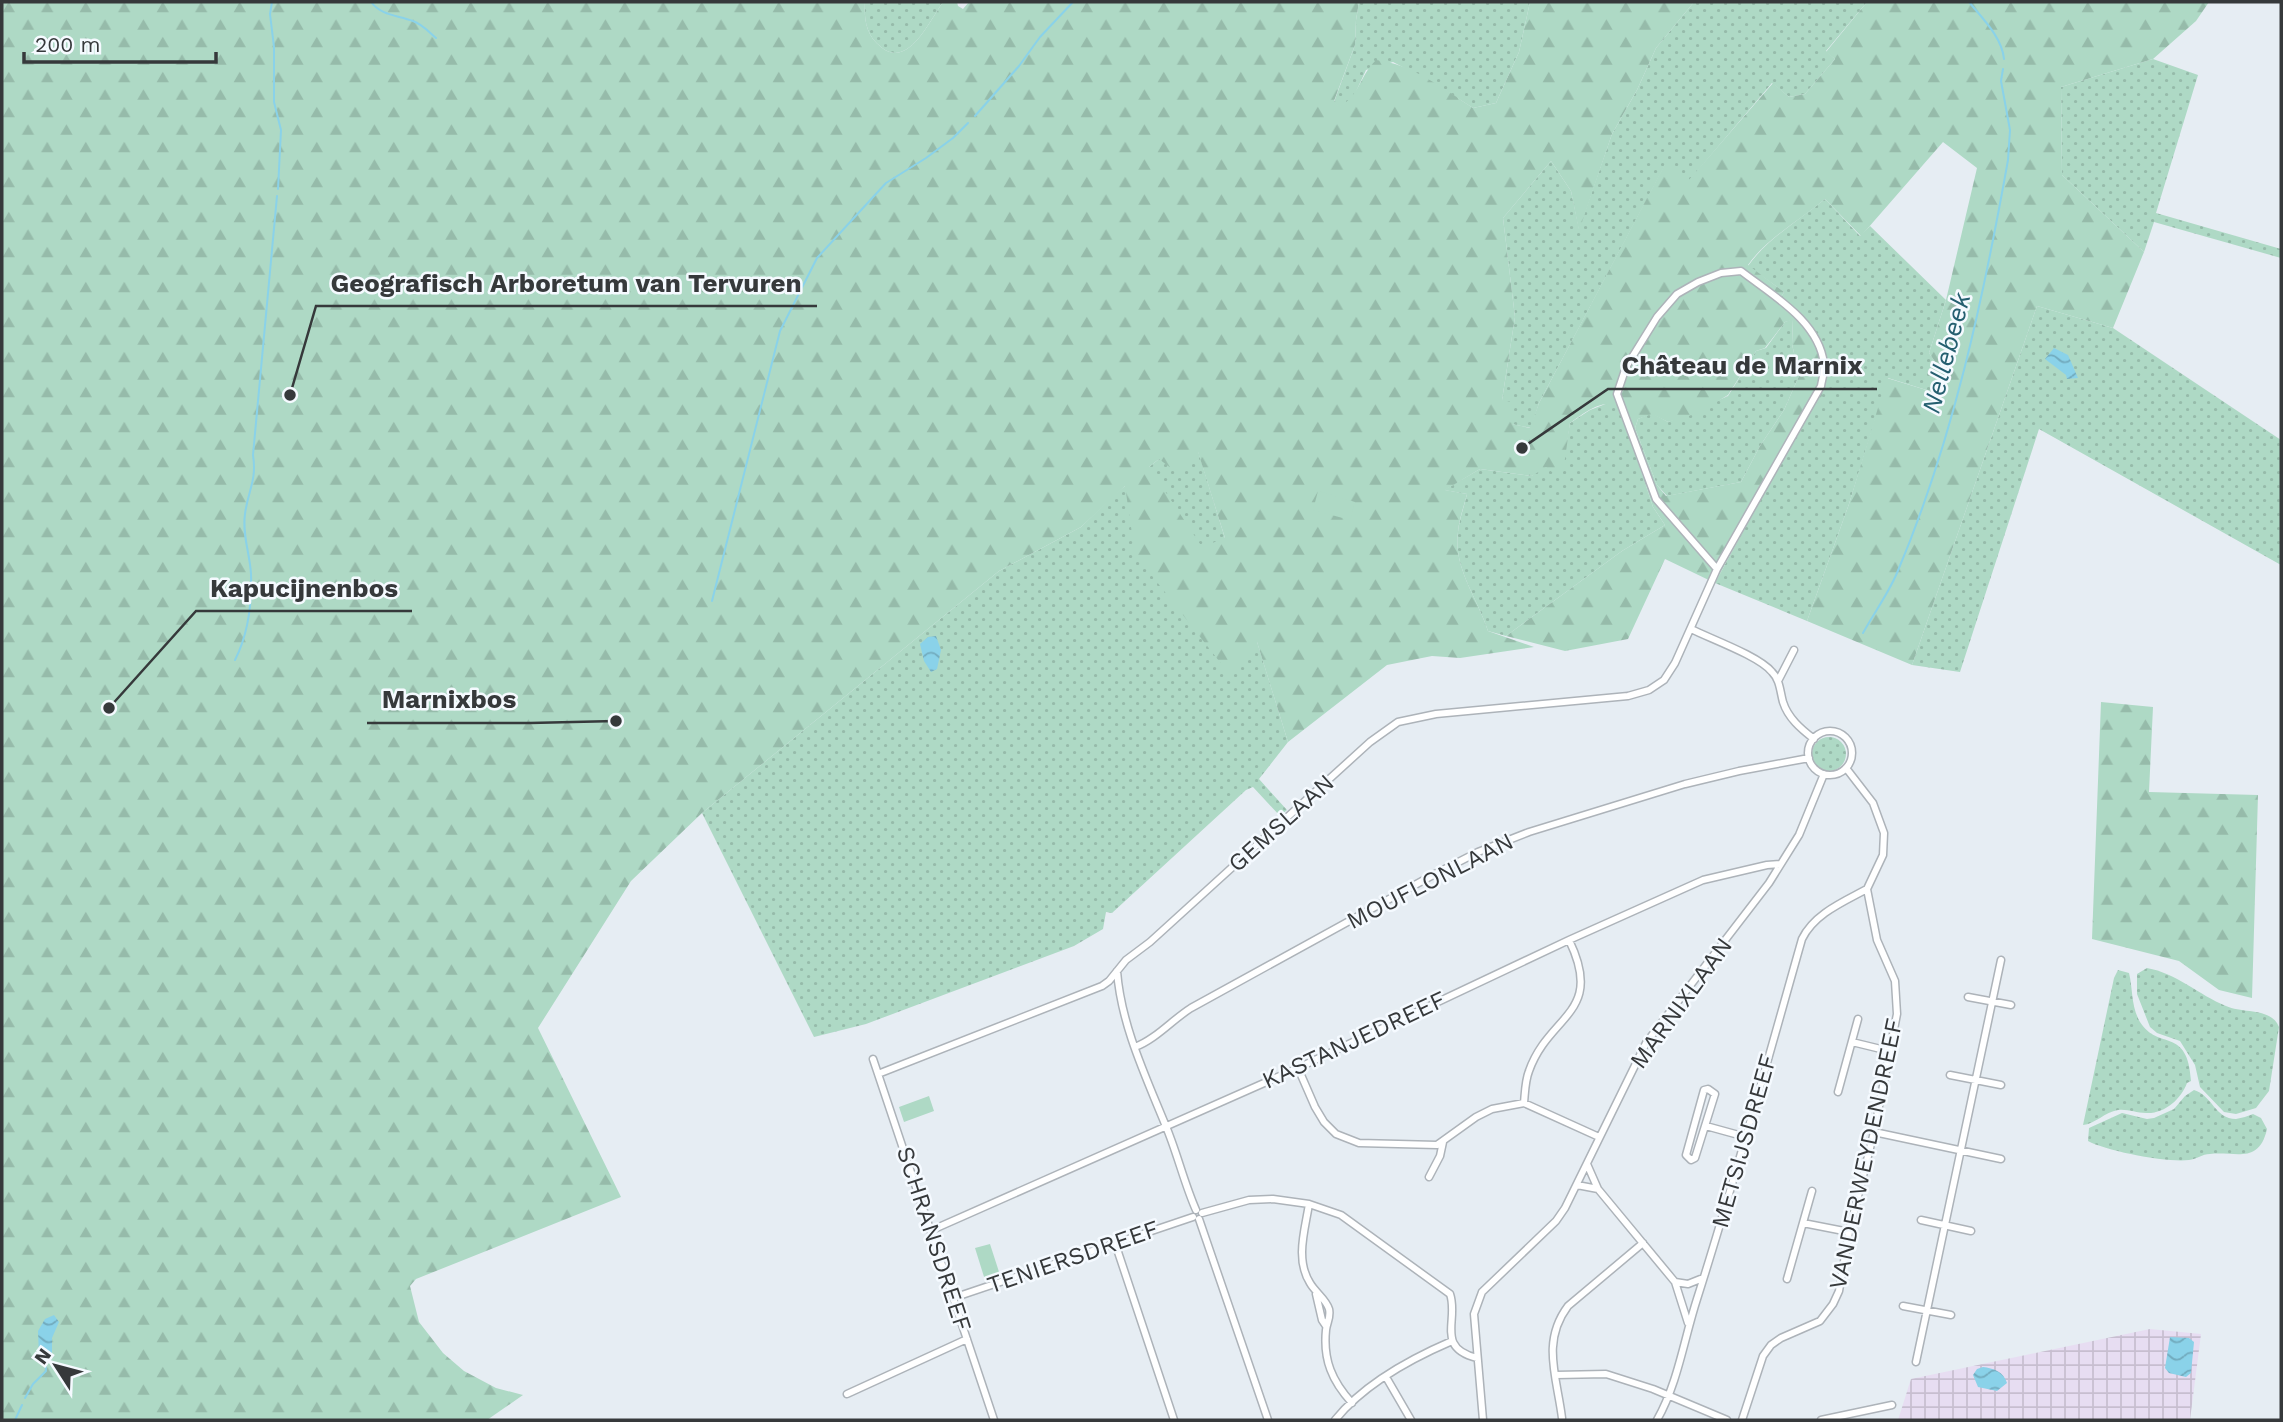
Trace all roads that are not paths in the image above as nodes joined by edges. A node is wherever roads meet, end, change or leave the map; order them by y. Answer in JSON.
{"nodes":[{"id":1,"x":1717,"y":569,"type":"junction"},
{"id":2,"x":1691,"y":629,"type":"junction"},
{"id":3,"x":1794,"y":650,"type":"dead end"},
{"id":4,"x":1778,"y":681,"type":"junction"},
{"id":5,"x":1814,"y":739,"type":"junction"},
{"id":6,"x":1809,"y":758,"type":"junction"},
{"id":7,"x":1846,"y":768,"type":"junction"},
{"id":8,"x":1824,"y":774,"type":"junction"},
{"id":9,"x":1780,"y":864,"type":"junction"},
{"id":10,"x":1867,"y":889,"type":"junction"},
{"id":11,"x":1569,"y":940,"type":"junction"},
{"id":12,"x":2001,"y":960,"type":"dead end"},
{"id":13,"x":1117,"y":971,"type":"junction"},
{"id":14,"x":1968,"y":997,"type":"dead end"},
{"id":15,"x":1992,"y":1002,"type":"junction"},
{"id":16,"x":2011,"y":1005,"type":"dead end"},
{"id":17,"x":1858,"y":1019,"type":"dead end"},
{"id":18,"x":1852,"y":1042,"type":"junction"},
{"id":19,"x":1135,"y":1047,"type":"junction"},
{"id":20,"x":1889,"y":1051,"type":"junction"},
{"id":21,"x":873,"y":1059,"type":"dead end"},
{"id":22,"x":1298,"y":1068,"type":"junction"},
{"id":23,"x":878,"y":1074,"type":"junction"},
{"id":24,"x":1950,"y":1075,"type":"dead end"},
{"id":25,"x":1976,"y":1080,"type":"junction"},
{"id":26,"x":2001,"y":1085,"type":"dead end"},
{"id":27,"x":1838,"y":1092,"type":"dead end"},
{"id":28,"x":1524,"y":1103,"type":"junction"},
{"id":29,"x":1166,"y":1125,"type":"junction"},
{"id":30,"x":1706,"y":1126,"type":"junction"},
{"id":31,"x":1874,"y":1132,"type":"junction"},
{"id":32,"x":1599,"y":1137,"type":"junction"},
{"id":33,"x":1746,"y":1137,"type":"junction"},
{"id":34,"x":1443,"y":1142,"type":"junction"},
{"id":35,"x":1961,"y":1150,"type":"junction"},
{"id":36,"x":2001,"y":1159,"type":"dead end"},
{"id":37,"x":1587,"y":1164,"type":"junction"},
{"id":38,"x":1429,"y":1177,"type":"dead end"},
{"id":39,"x":1577,"y":1185,"type":"junction"},
{"id":40,"x":1598,"y":1189,"type":"junction"},
{"id":41,"x":1812,"y":1191,"type":"dead end"},
{"id":42,"x":1309,"y":1204,"type":"junction"},
{"id":43,"x":1198,"y":1215,"type":"junction"},
{"id":44,"x":1920,"y":1220,"type":"dead end"},
{"id":45,"x":1804,"y":1223,"type":"junction"},
{"id":46,"x":1945,"y":1225,"type":"junction"},
{"id":47,"x":932,"y":1230,"type":"junction"},
{"id":48,"x":1971,"y":1231,"type":"dead end"},
{"id":49,"x":1849,"y":1232,"type":"junction"},
{"id":50,"x":1115,"y":1243,"type":"junction"},
{"id":51,"x":1643,"y":1243,"type":"junction"},
{"id":52,"x":1704,"y":1277,"type":"junction"},
{"id":53,"x":1787,"y":1279,"type":"dead end"},
{"id":54,"x":1675,"y":1282,"type":"junction"},
{"id":55,"x":953,"y":1298,"type":"junction"},
{"id":56,"x":1903,"y":1306,"type":"dead end"},
{"id":57,"x":1927,"y":1310,"type":"junction"},
{"id":58,"x":1951,"y":1315,"type":"dead end"},
{"id":59,"x":1688,"y":1325,"type":"junction"},
{"id":60,"x":967,"y":1339,"type":"junction"},
{"id":61,"x":1452,"y":1340,"type":"junction"},
{"id":62,"x":1477,"y":1358,"type":"junction"},
{"id":63,"x":1916,"y":1362,"type":"dead end"},
{"id":64,"x":1556,"y":1375,"type":"junction"},
{"id":65,"x":1386,"y":1377,"type":"junction"},
{"id":66,"x":847,"y":1394,"type":"dead end"},
{"id":67,"x":1670,"y":1397,"type":"junction"},
{"id":68,"x":1352,"y":1403,"type":"junction"},
{"id":69,"x":1892,"y":1405,"type":"dead end"},
{"id":70,"x":1562,"y":1418,"type":"dead end"},
{"id":71,"x":994,"y":1420,"type":"edge"},
{"id":72,"x":1174,"y":1420,"type":"edge"},
{"id":73,"x":1268,"y":1420,"type":"edge"},
{"id":74,"x":1335,"y":1420,"type":"edge"},
{"id":75,"x":1411,"y":1420,"type":"edge"},
{"id":76,"x":1483,"y":1420,"type":"edge"},
{"id":77,"x":1657,"y":1420,"type":"edge"},
{"id":78,"x":1727,"y":1420,"type":"edge"},
{"id":79,"x":1742,"y":1420,"type":"edge"},
{"id":80,"x":1821,"y":1420,"type":"edge"}],
"edges":[{"from":1,"to":1,"type":"street","name":"GEMSLAAN"},
{"from":1,"to":2,"type":"street","name":"GEMSLAAN"},
{"from":2,"to":4,"type":"street"},
{"from":2,"to":13,"type":"street","name":"GEMSLAAN"},
{"from":3,"to":4,"type":"street"},
{"from":4,"to":5,"type":"street"},
{"from":5,"to":6,"type":"street"},
{"from":5,"to":7,"type":"street"},
{"from":6,"to":8,"type":"street"},
{"from":6,"to":19,"type":"street","name":"MOUFLONLAAN"},
{"from":7,"to":8,"type":"street"},
{"from":7,"to":10,"type":"street"},
{"from":8,"to":9,"type":"street","name":"MARNIXLAAN"},
{"from":9,"to":11,"type":"street","name":"KASTANJEDREEF"},
{"from":9,"to":32,"type":"street","name":"MARNIXLAAN"},
{"from":10,"to":20,"type":"street","name":"VANDERWEYDENDREEF"},
{"from":10,"to":33,"type":"street","name":"METSIJSDREEF"},
{"from":11,"to":22,"type":"street","name":"KASTANJEDREEF"},
{"from":11,"to":28,"type":"street"},
{"from":12,"to":15,"type":"street"},
{"from":13,"to":19,"type":"street"},
{"from":13,"to":23,"type":"street","name":"GEMSLAAN"},
{"from":14,"to":15,"type":"street"},
{"from":15,"to":16,"type":"street"},
{"from":15,"to":25,"type":"street"},
{"from":17,"to":18,"type":"street"},
{"from":18,"to":20,"type":"street"},
{"from":18,"to":27,"type":"street"},
{"from":19,"to":29,"type":"street"},
{"from":20,"to":31,"type":"street","name":"VANDERWEYDENDREEF"},
{"from":21,"to":23,"type":"street","name":"SCHRANSDREEF"},
{"from":22,"to":29,"type":"street","name":"KASTANJEDREEF"},
{"from":22,"to":34,"type":"street"},
{"from":23,"to":47,"type":"street","name":"SCHRANSDREEF"},
{"from":24,"to":25,"type":"street"},
{"from":25,"to":26,"type":"street"},
{"from":25,"to":35,"type":"street"},
{"from":28,"to":32,"type":"street"},
{"from":28,"to":34,"type":"street"},
{"from":29,"to":43,"type":"street"},
{"from":29,"to":47,"type":"street","name":"KASTANJEDREEF"},
{"from":30,"to":30,"type":"street"},
{"from":30,"to":33,"type":"street"},
{"from":31,"to":35,"type":"street"},
{"from":31,"to":49,"type":"street","name":"VANDERWEYDENDREEF"},
{"from":32,"to":37,"type":"street","name":"MARNIXLAAN"},
{"from":33,"to":52,"type":"street","name":"METSIJSDREEF"},
{"from":34,"to":38,"type":"street"},
{"from":35,"to":36,"type":"street"},
{"from":35,"to":46,"type":"street"},
{"from":37,"to":39,"type":"street","name":"MARNIXLAAN"},
{"from":37,"to":40,"type":"street"},
{"from":39,"to":40,"type":"street"},
{"from":39,"to":62,"type":"street","name":"MARNIXLAAN"},
{"from":40,"to":51,"type":"street"},
{"from":41,"to":45,"type":"street"},
{"from":42,"to":43,"type":"street","name":"TENIERSDREEF"},
{"from":42,"to":61,"type":"street","name":"TENIERSDREEF"},
{"from":42,"to":68,"type":"street"},
{"from":43,"to":50,"type":"street","name":"TENIERSDREEF"},
{"from":43,"to":73,"type":"street"},
{"from":44,"to":46,"type":"street"},
{"from":45,"to":49,"type":"street"},
{"from":45,"to":53,"type":"street"},
{"from":46,"to":48,"type":"street"},
{"from":46,"to":57,"type":"street"},
{"from":47,"to":55,"type":"street","name":"SCHRANSDREEF"},
{"from":49,"to":79,"type":"street","name":"VANDERWEYDENDREEF"},
{"from":50,"to":55,"type":"street","name":"TENIERSDREEF"},
{"from":50,"to":72,"type":"street"},
{"from":51,"to":54,"type":"street"},
{"from":51,"to":64,"type":"street"},
{"from":52,"to":54,"type":"street"},
{"from":52,"to":59,"type":"street","name":"METSIJSDREEF"},
{"from":54,"to":59,"type":"street"},
{"from":55,"to":60,"type":"street","name":"SCHRANSDREEF"},
{"from":56,"to":57,"type":"street"},
{"from":57,"to":58,"type":"street"},
{"from":57,"to":63,"type":"street"},
{"from":59,"to":67,"type":"street","name":"METSIJSDREEF"},
{"from":60,"to":66,"type":"street"},
{"from":60,"to":71,"type":"street","name":"SCHRANSDREEF"},
{"from":61,"to":62,"type":"street"},
{"from":61,"to":65,"type":"street"},
{"from":62,"to":76,"type":"street","name":"MARNIXLAAN"},
{"from":64,"to":67,"type":"street"},
{"from":64,"to":70,"type":"street"},
{"from":65,"to":68,"type":"street"},
{"from":65,"to":75,"type":"street"},
{"from":67,"to":77,"type":"street","name":"METSIJSDREEF"},
{"from":67,"to":78,"type":"street"},
{"from":68,"to":74,"type":"street"},
{"from":69,"to":80,"type":"street"}]}
